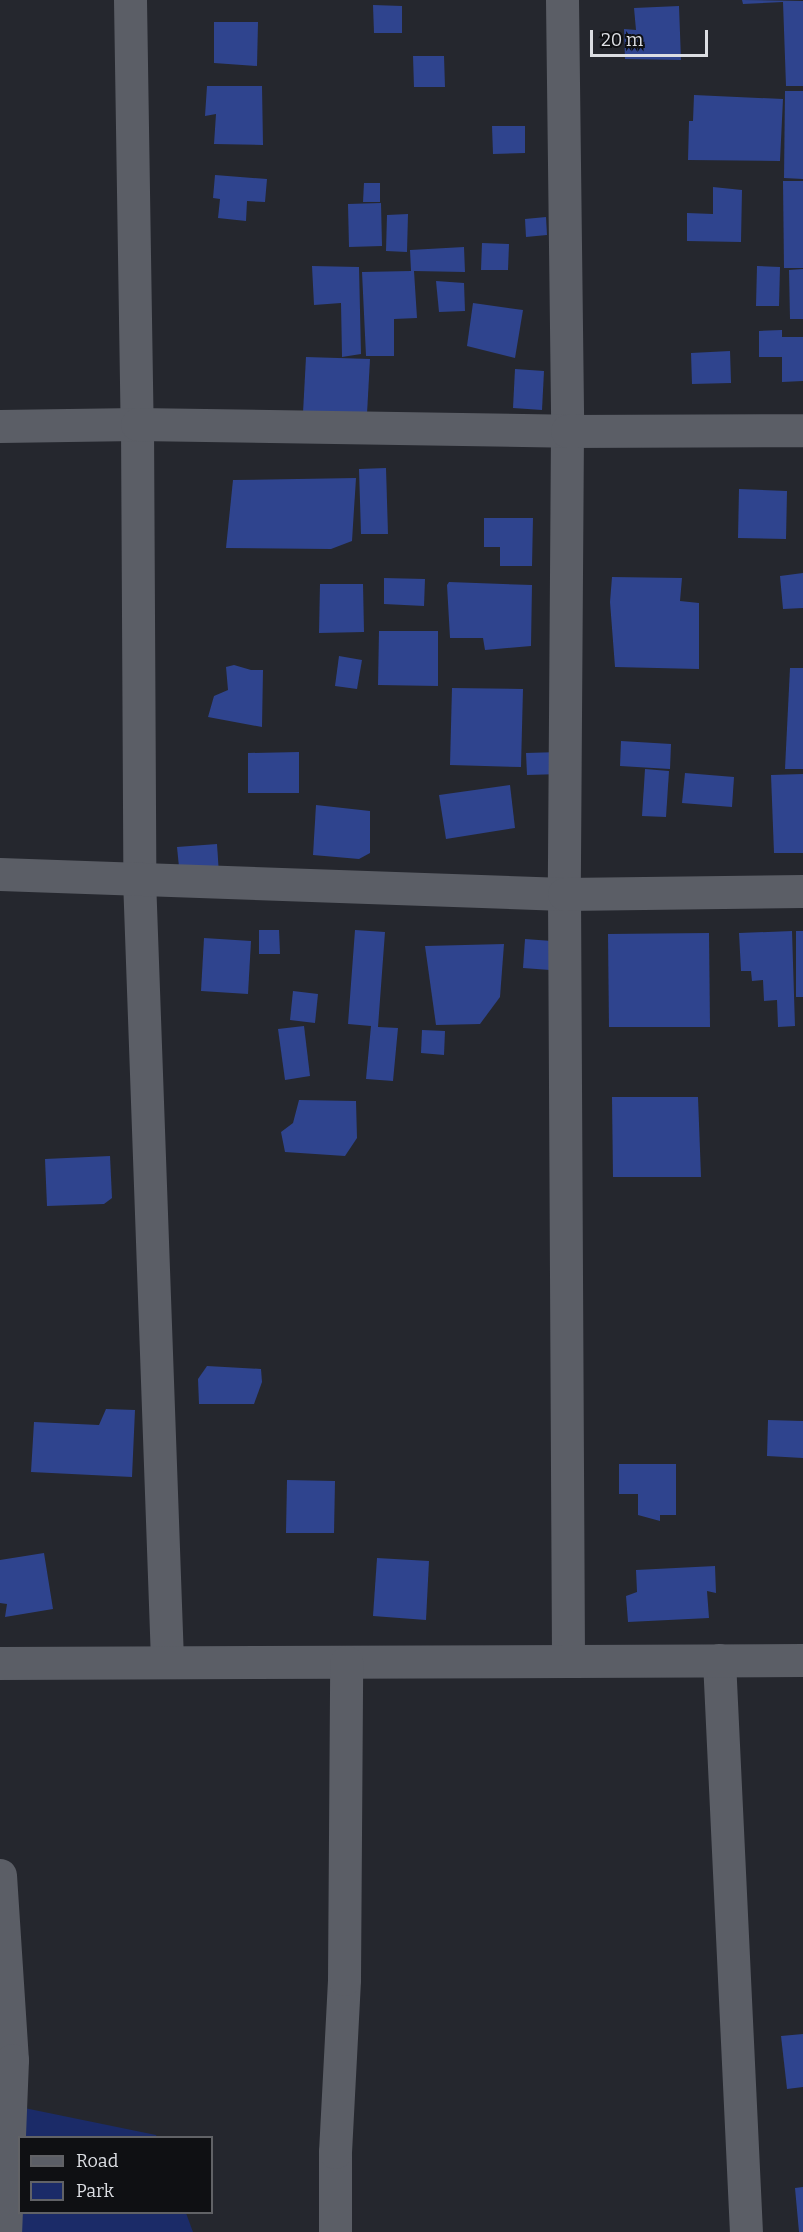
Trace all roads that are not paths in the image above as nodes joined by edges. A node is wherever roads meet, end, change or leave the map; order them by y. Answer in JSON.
{"nodes":[{"id":1,"x":130,"y":0,"type":"edge"},
{"id":2,"x":562,"y":0,"type":"edge"},
{"id":3,"x":137,"y":424,"type":"junction"},
{"id":4,"x":0,"y":426,"type":"edge"},
{"id":5,"x":803,"y":430,"type":"edge"},
{"id":6,"x":567,"y":431,"type":"junction"},
{"id":7,"x":0,"y":874,"type":"edge"},
{"id":8,"x":139,"y":878,"type":"junction"},
{"id":9,"x":803,"y":891,"type":"edge"},
{"id":10,"x":564,"y":894,"type":"junction"},
{"id":11,"x":719,"y":1660,"type":"junction"},
{"id":12,"x":803,"y":1660,"type":"edge"},
{"id":13,"x":568,"y":1661,"type":"junction"},
{"id":14,"x":167,"y":1662,"type":"junction"},
{"id":15,"x":346,"y":1662,"type":"junction"},
{"id":16,"x":0,"y":1663,"type":"edge"},
{"id":17,"x":0,"y":1875,"type":"edge"},
{"id":18,"x":6,"y":2060,"type":"edge"},
{"id":19,"x":5,"y":2232,"type":"edge"},
{"id":20,"x":335,"y":2232,"type":"edge"},
{"id":21,"x":746,"y":2232,"type":"edge"}],
"edges":[{"from":1,"to":3,"type":"street"},
{"from":2,"to":6,"type":"street"},
{"from":3,"to":4,"type":"street"},
{"from":3,"to":6,"type":"street"},
{"from":3,"to":8,"type":"street"},
{"from":5,"to":6,"type":"street"},
{"from":6,"to":10,"type":"street"},
{"from":7,"to":8,"type":"street"},
{"from":8,"to":10,"type":"street"},
{"from":8,"to":14,"type":"street"},
{"from":9,"to":10,"type":"street"},
{"from":10,"to":13,"type":"street"},
{"from":11,"to":12,"type":"street"},
{"from":11,"to":13,"type":"street"},
{"from":11,"to":21,"type":"street"},
{"from":13,"to":15,"type":"street"},
{"from":14,"to":15,"type":"street"},
{"from":14,"to":16,"type":"street"},
{"from":15,"to":20,"type":"street"},
{"from":17,"to":18,"type":"street"},
{"from":18,"to":19,"type":"street"}]}
